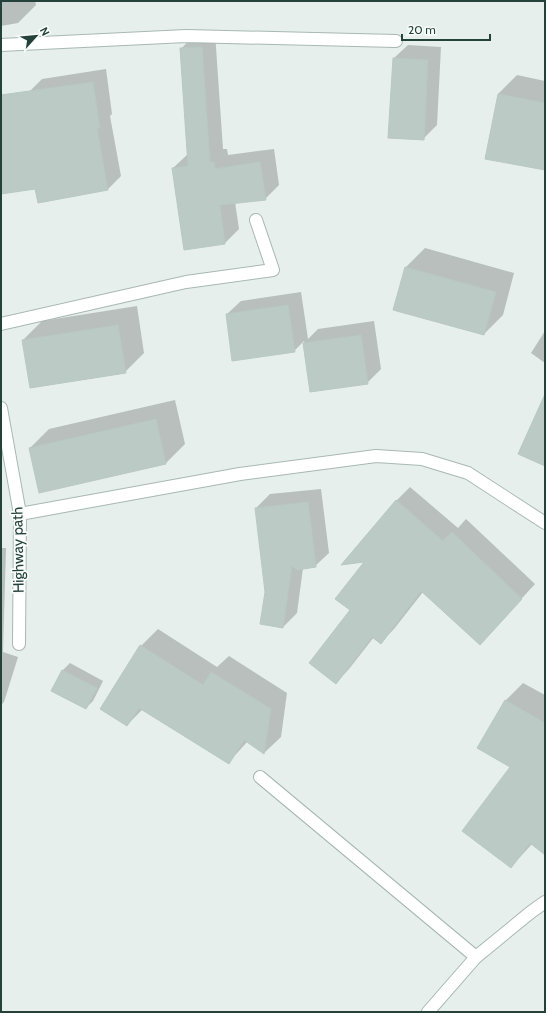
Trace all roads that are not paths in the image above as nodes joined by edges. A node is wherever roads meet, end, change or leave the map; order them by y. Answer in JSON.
{"nodes":[{"id":1,"x":396,"y":41,"type":"dead end"},
{"id":2,"x":1,"y":45,"type":"edge"},
{"id":3,"x":256,"y":220,"type":"dead end"},
{"id":4,"x":1,"y":324,"type":"edge"},
{"id":5,"x":1,"y":408,"type":"edge"},
{"id":6,"x":20,"y":514,"type":"junction"},
{"id":7,"x":545,"y":523,"type":"edge"},
{"id":8,"x":19,"y":644,"type":"dead end"},
{"id":9,"x":260,"y":777,"type":"dead end"},
{"id":10,"x":545,"y":902,"type":"edge"},
{"id":11,"x":476,"y":957,"type":"junction"},
{"id":12,"x":428,"y":1012,"type":"edge"}],
"edges":[{"from":1,"to":2,"type":"street"},
{"from":3,"to":4,"type":"street"},
{"from":5,"to":6,"type":"street","name":"Highway path"},
{"from":6,"to":7,"type":"street"},
{"from":6,"to":8,"type":"street","name":"Highway path"},
{"from":9,"to":11,"type":"street"},
{"from":10,"to":11,"type":"street"},
{"from":11,"to":12,"type":"street"}]}
